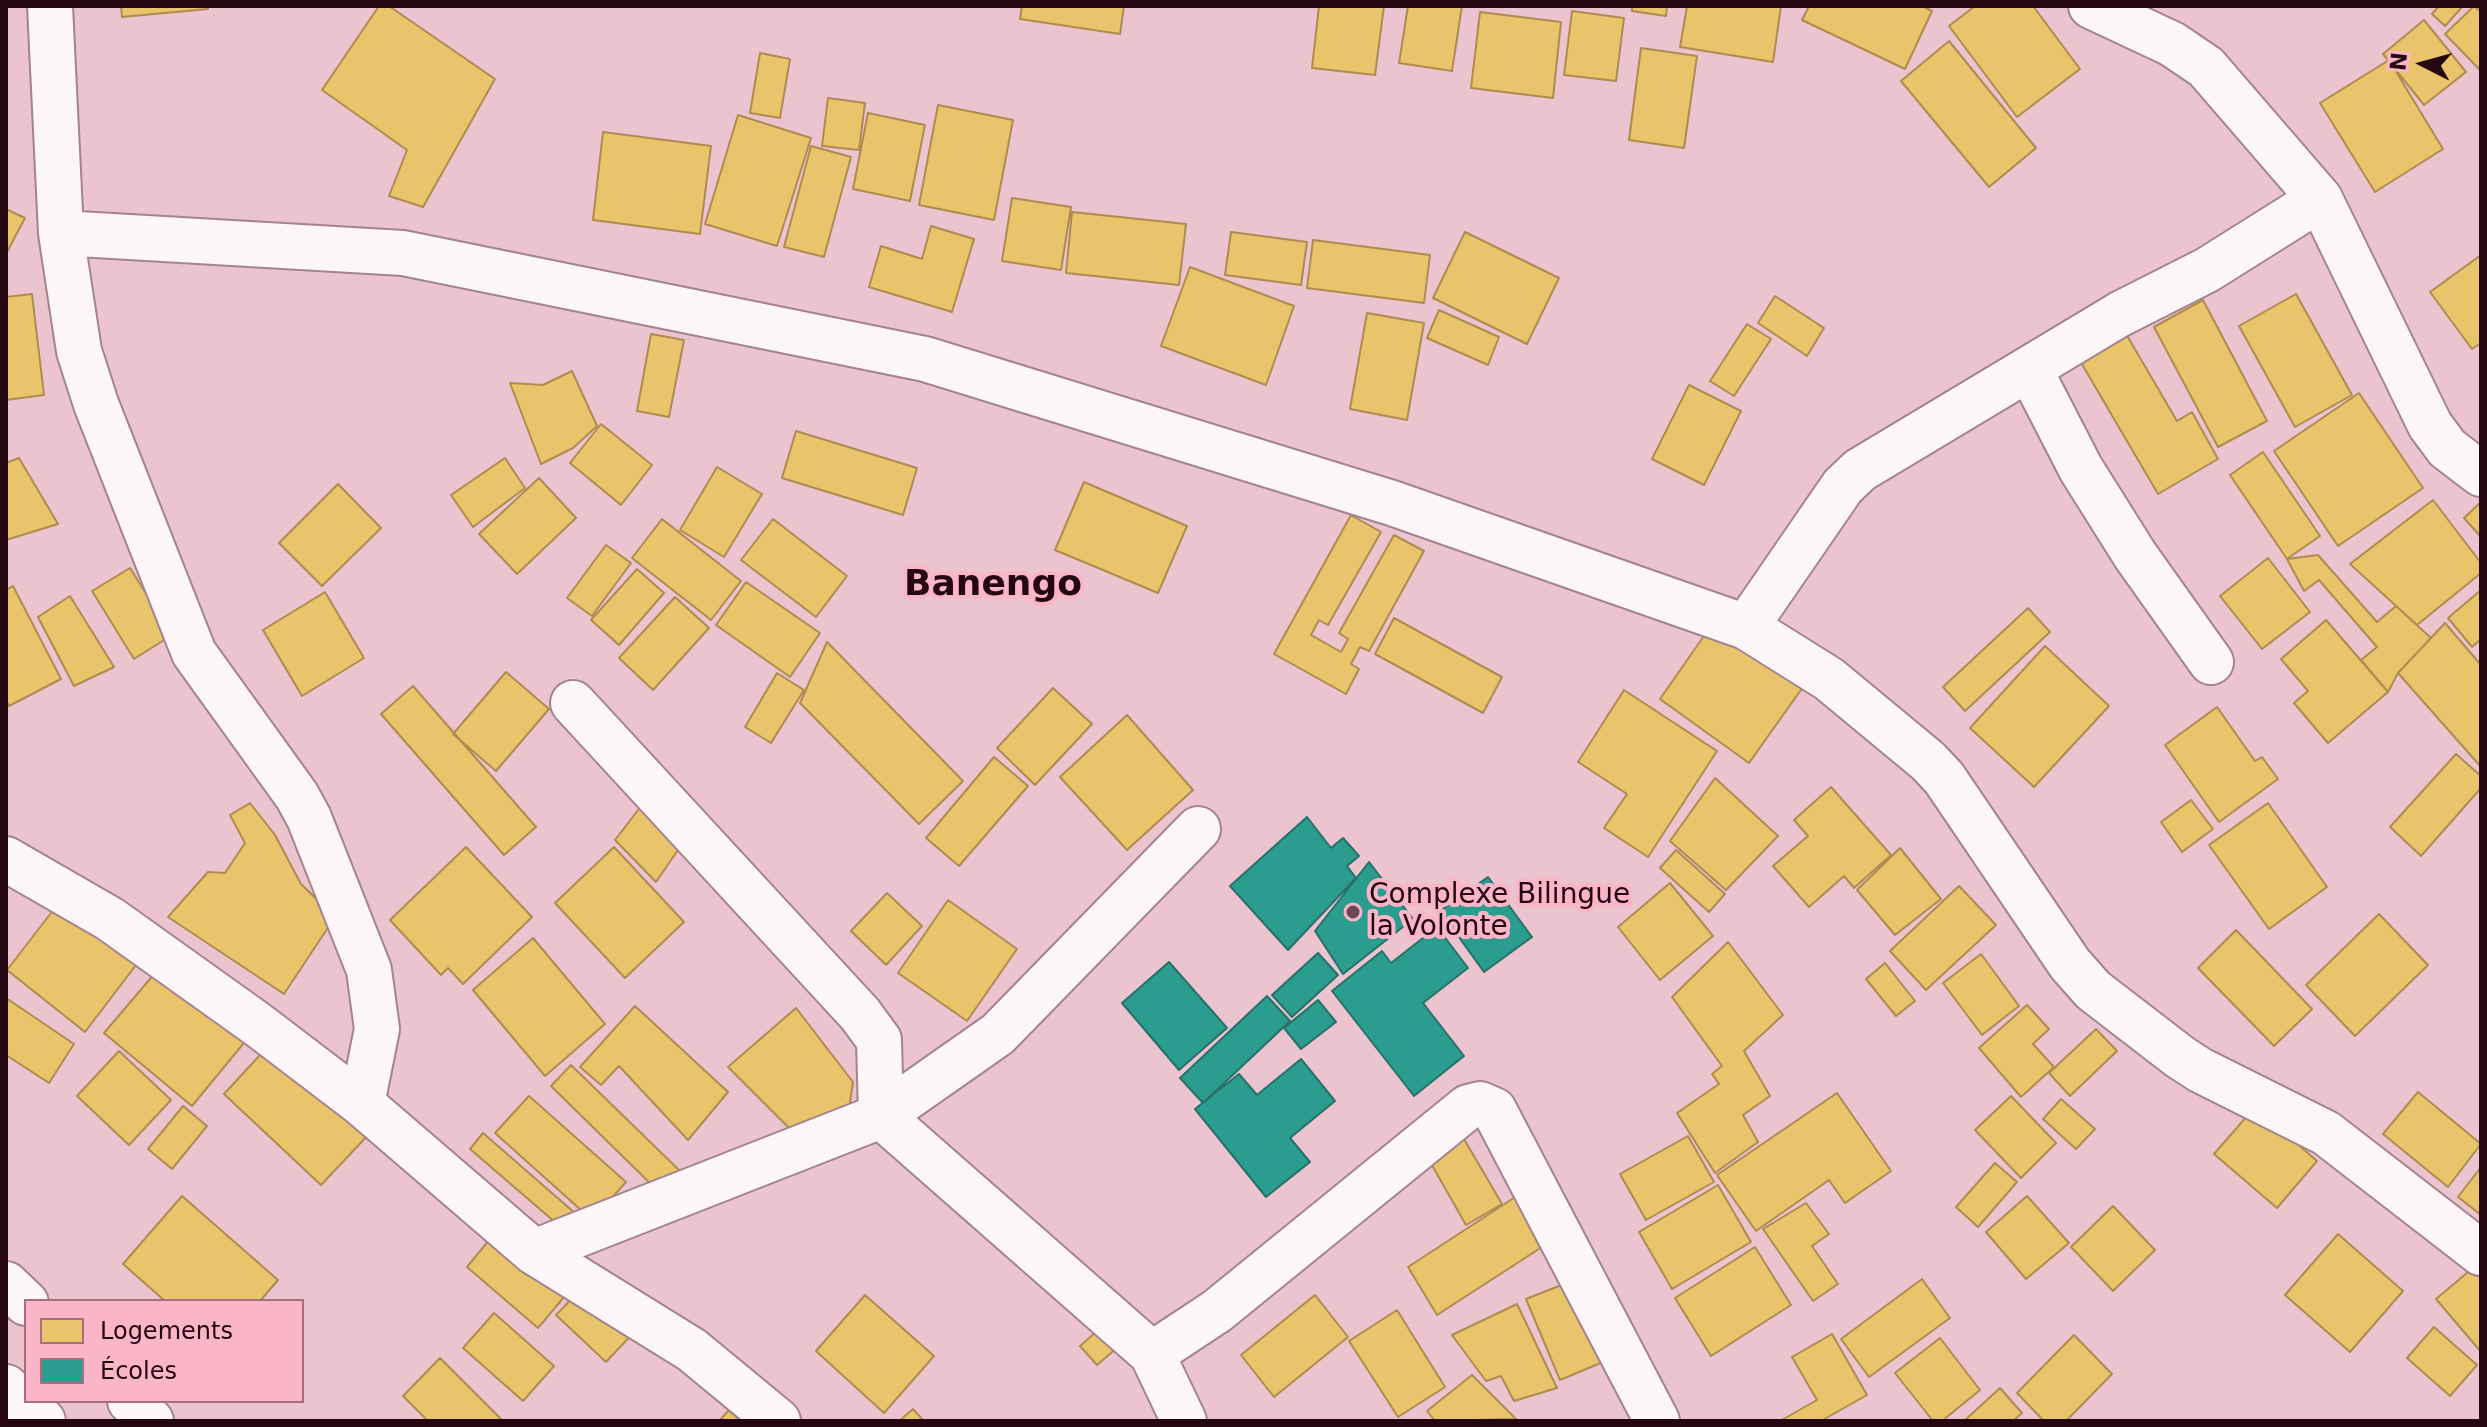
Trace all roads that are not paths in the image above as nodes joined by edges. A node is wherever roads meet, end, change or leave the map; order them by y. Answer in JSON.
{"nodes":[{"id":1,"x":50,"y":6,"type":"edge"},
{"id":2,"x":2091,"y":6,"type":"edge"},
{"id":3,"x":2320,"y":199,"type":"junction"},
{"id":4,"x":61,"y":233,"type":"junction"},
{"id":5,"x":2030,"y":370,"type":"junction"},
{"id":6,"x":2481,"y":474,"type":"edge"},
{"id":7,"x":1746,"y":627,"type":"junction"},
{"id":8,"x":2211,"y":662,"type":"dead end"},
{"id":9,"x":573,"y":703,"type":"dead end"},
{"id":10,"x":1198,"y":829,"type":"dead end"},
{"id":11,"x":6,"y":859,"type":"edge"},
{"id":12,"x":362,"y":1104,"type":"junction"},
{"id":13,"x":881,"y":1116,"type":"junction"},
{"id":14,"x":534,"y":1252,"type":"junction"},
{"id":15,"x":2481,"y":1253,"type":"edge"},
{"id":16,"x":6,"y":1284,"type":"edge"},
{"id":17,"x":24,"y":1301,"type":"edge"},
{"id":18,"x":1152,"y":1354,"type":"junction"},
{"id":19,"x":6,"y":1387,"type":"edge"},
{"id":20,"x":132,"y":1403,"type":"edge"},
{"id":21,"x":43,"y":1421,"type":"edge"},
{"id":22,"x":151,"y":1421,"type":"edge"},
{"id":23,"x":778,"y":1421,"type":"edge"},
{"id":24,"x":1184,"y":1421,"type":"edge"},
{"id":25,"x":1657,"y":1421,"type":"edge"}],
"edges":[{"from":1,"to":4,"type":"street"},
{"from":2,"to":3,"type":"street"},
{"from":3,"to":5,"type":"street"},
{"from":3,"to":6,"type":"street"},
{"from":4,"to":7,"type":"street"},
{"from":4,"to":12,"type":"street"},
{"from":5,"to":7,"type":"street"},
{"from":5,"to":8,"type":"street"},
{"from":7,"to":15,"type":"street"},
{"from":9,"to":13,"type":"street"},
{"from":10,"to":13,"type":"street"},
{"from":11,"to":12,"type":"street"},
{"from":12,"to":14,"type":"street"},
{"from":13,"to":14,"type":"street"},
{"from":13,"to":18,"type":"street"},
{"from":14,"to":23,"type":"street"},
{"from":16,"to":17,"type":"street"},
{"from":18,"to":24,"type":"street"},
{"from":18,"to":25,"type":"street"},
{"from":19,"to":21,"type":"street"},
{"from":20,"to":22,"type":"street"}]}
